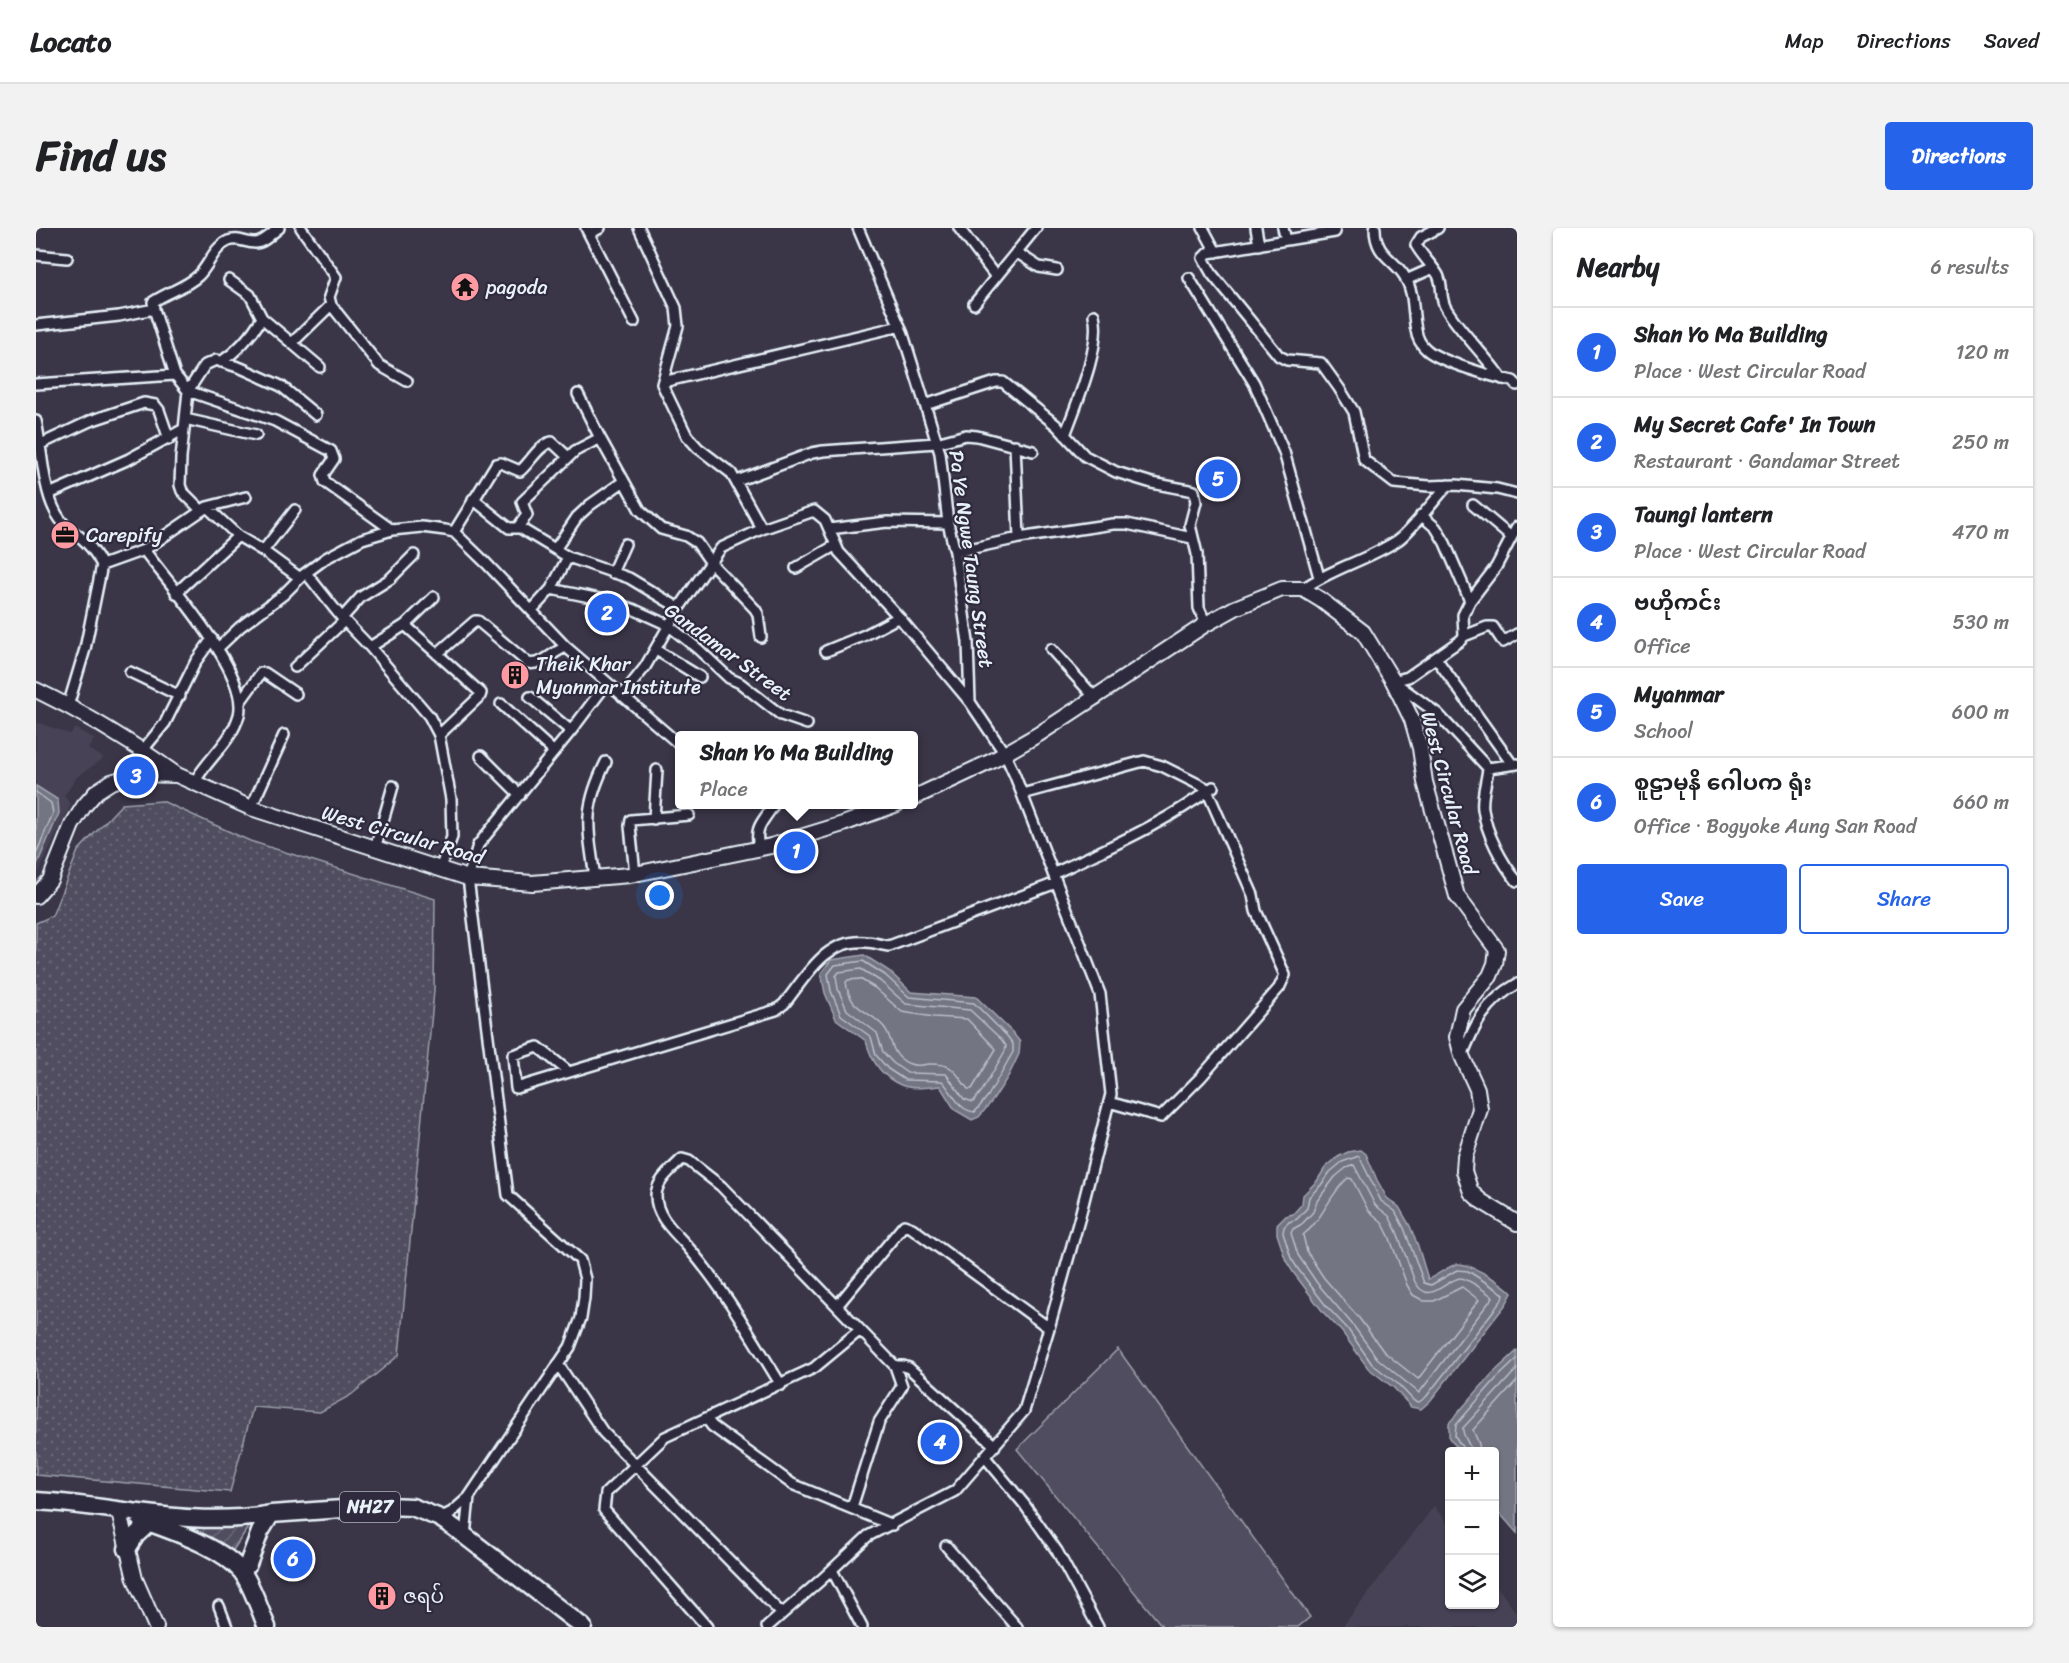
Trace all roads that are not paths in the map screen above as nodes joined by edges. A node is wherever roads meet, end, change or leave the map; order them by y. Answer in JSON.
{"nodes":[{"id":1,"x":279,"y":228,"type":"edge"},
{"id":2,"x":600,"y":228,"type":"edge"},
{"id":3,"x":639,"y":228,"type":"edge"},
{"id":4,"x":858,"y":228,"type":"edge"},
{"id":5,"x":959,"y":228,"type":"edge"},
{"id":6,"x":1203,"y":228,"type":"edge"},
{"id":7,"x":1256,"y":228,"type":"edge"},
{"id":8,"x":1284,"y":228,"type":"edge"},
{"id":9,"x":1375,"y":228,"type":"edge"},
{"id":10,"x":1438,"y":228,"type":"edge"},
{"id":11,"x":305,"y":229,"type":"edge"},
{"id":12,"x":1035,"y":229,"type":"edge"},
{"id":13,"x":587,"y":231,"type":"edge"},
{"id":14,"x":1335,"y":232,"type":"dead end"},
{"id":15,"x":1286,"y":240,"type":"junction"},
{"id":16,"x":1259,"y":245,"type":"junction"},
{"id":17,"x":1017,"y":252,"type":"junction"},
{"id":18,"x":1216,"y":252,"type":"junction"},
{"id":19,"x":36,"y":255,"type":"edge"},
{"id":20,"x":67,"y":258,"type":"dead end"},
{"id":21,"x":1432,"y":268,"type":"junction"},
{"id":22,"x":1057,"y":270,"type":"dead end"},
{"id":23,"x":996,"y":276,"type":"junction"},
{"id":24,"x":1189,"y":278,"type":"dead end"},
{"id":25,"x":229,"y":280,"type":"dead end"},
{"id":26,"x":1407,"y":280,"type":"junction"},
{"id":27,"x":974,"y":304,"type":"dead end"},
{"id":28,"x":332,"y":305,"type":"junction"},
{"id":29,"x":154,"y":309,"type":"junction"},
{"id":30,"x":1094,"y":315,"type":"dead end"},
{"id":31,"x":262,"y":318,"type":"junction"},
{"id":32,"x":634,"y":322,"type":"dead end"},
{"id":33,"x":36,"y":325,"type":"edge"},
{"id":34,"x":900,"y":326,"type":"junction"},
{"id":35,"x":292,"y":343,"type":"junction"},
{"id":36,"x":221,"y":362,"type":"junction"},
{"id":37,"x":320,"y":367,"type":"dead end"},
{"id":38,"x":175,"y":375,"type":"junction"},
{"id":39,"x":1502,"y":379,"type":"junction"},
{"id":40,"x":408,"y":381,"type":"dead end"},
{"id":41,"x":663,"y":382,"type":"junction"},
{"id":42,"x":1516,"y":382,"type":"edge"},
{"id":43,"x":36,"y":384,"type":"edge"},
{"id":44,"x":188,"y":391,"type":"junction"},
{"id":45,"x":578,"y":394,"type":"dead end"},
{"id":46,"x":925,"y":405,"type":"junction"},
{"id":47,"x":316,"y":414,"type":"dead end"},
{"id":48,"x":36,"y":421,"type":"edge"},
{"id":49,"x":185,"y":424,"type":"junction"},
{"id":50,"x":256,"y":435,"type":"dead end"},
{"id":51,"x":1065,"y":435,"type":"junction"},
{"id":52,"x":600,"y":438,"type":"junction"},
{"id":53,"x":169,"y":439,"type":"junction"},
{"id":54,"x":936,"y":443,"type":"junction"},
{"id":55,"x":41,"y":444,"type":"junction"},
{"id":56,"x":1015,"y":445,"type":"junction"},
{"id":57,"x":1033,"y":451,"type":"dead end"},
{"id":58,"x":568,"y":457,"type":"junction"},
{"id":59,"x":737,"y":481,"type":"junction"},
{"id":60,"x":624,"y":482,"type":"junction"},
{"id":61,"x":46,"y":484,"type":"junction"},
{"id":62,"x":1448,"y":485,"type":"junction"},
{"id":63,"x":36,"y":492,"type":"edge"},
{"id":64,"x":48,"y":494,"type":"junction"},
{"id":65,"x":1517,"y":494,"type":"edge"},
{"id":66,"x":246,"y":497,"type":"dead end"},
{"id":67,"x":473,"y":499,"type":"junction"},
{"id":68,"x":1473,"y":505,"type":"dead end"},
{"id":69,"x":204,"y":508,"type":"junction"},
{"id":70,"x":296,"y":510,"type":"dead end"},
{"id":71,"x":1421,"y":515,"type":"junction"},
{"id":72,"x":948,"y":523,"type":"junction"},
{"id":73,"x":1517,"y":526,"type":"edge"},
{"id":74,"x":518,"y":527,"type":"junction"},
{"id":75,"x":762,"y":529,"type":"junction"},
{"id":76,"x":829,"y":529,"type":"junction"},
{"id":77,"x":392,"y":530,"type":"junction"},
{"id":78,"x":454,"y":532,"type":"junction"},
{"id":79,"x":238,"y":536,"type":"junction"},
{"id":80,"x":1511,"y":537,"type":"junction"},
{"id":81,"x":1019,"y":538,"type":"junction"},
{"id":82,"x":1192,"y":538,"type":"junction"},
{"id":83,"x":625,"y":544,"type":"dead end"},
{"id":84,"x":836,"y":545,"type":"junction"},
{"id":85,"x":555,"y":548,"type":"junction"},
{"id":86,"x":144,"y":550,"type":"junction"},
{"id":87,"x":263,"y":551,"type":"junction"},
{"id":88,"x":955,"y":552,"type":"junction"},
{"id":89,"x":414,"y":555,"type":"dead end"},
{"id":90,"x":568,"y":557,"type":"junction"},
{"id":91,"x":711,"y":563,"type":"junction"},
{"id":92,"x":102,"y":565,"type":"junction"},
{"id":93,"x":795,"y":568,"type":"dead end"},
{"id":94,"x":612,"y":573,"type":"junction"},
{"id":95,"x":303,"y":575,"type":"junction"},
{"id":96,"x":1319,"y":577,"type":"junction"},
{"id":97,"x":551,"y":589,"type":"junction"},
{"id":98,"x":1303,"y":589,"type":"junction"},
{"id":99,"x":176,"y":593,"type":"junction"},
{"id":100,"x":434,"y":597,"type":"dead end"},
{"id":101,"x":1470,"y":601,"type":"junction"},
{"id":102,"x":679,"y":608,"type":"junction"},
{"id":103,"x":532,"y":610,"type":"junction"},
{"id":104,"x":899,"y":617,"type":"junction"},
{"id":105,"x":343,"y":619,"type":"junction"},
{"id":106,"x":1206,"y":624,"type":"junction"},
{"id":107,"x":405,"y":625,"type":"junction"},
{"id":108,"x":668,"y":626,"type":"junction"},
{"id":109,"x":1517,"y":633,"type":"edge"},
{"id":110,"x":1464,"y":636,"type":"junction"},
{"id":111,"x":761,"y":637,"type":"dead end"},
{"id":112,"x":212,"y":639,"type":"junction"},
{"id":113,"x":370,"y":647,"type":"junction"},
{"id":114,"x":566,"y":647,"type":"junction"},
{"id":115,"x":218,"y":648,"type":"junction"},
{"id":116,"x":1051,"y":649,"type":"dead end"},
{"id":117,"x":656,"y":650,"type":"junction"},
{"id":118,"x":826,"y":651,"type":"dead end"},
{"id":119,"x":437,"y":654,"type":"junction"},
{"id":120,"x":1436,"y":658,"type":"junction"},
{"id":121,"x":295,"y":667,"type":"dead end"},
{"id":122,"x":130,"y":672,"type":"dead end"},
{"id":123,"x":700,"y":677,"type":"dead end"},
{"id":124,"x":1393,"y":681,"type":"junction"},
{"id":125,"x":607,"y":683,"type":"junction"},
{"id":126,"x":36,"y":690,"type":"edge"},
{"id":127,"x":296,"y":694,"type":"dead end"},
{"id":128,"x":180,"y":696,"type":"junction"},
{"id":129,"x":622,"y":696,"type":"junction"},
{"id":130,"x":530,"y":697,"type":"dead end"},
{"id":131,"x":1096,"y":699,"type":"junction"},
{"id":132,"x":240,"y":702,"type":"junction"},
{"id":133,"x":970,"y":702,"type":"junction"},
{"id":134,"x":501,"y":704,"type":"dead end"},
{"id":135,"x":68,"y":706,"type":"junction"},
{"id":136,"x":807,"y":724,"type":"dead end"},
{"id":137,"x":571,"y":731,"type":"junction"},
{"id":138,"x":284,"y":735,"type":"dead end"},
{"id":139,"x":439,"y":735,"type":"junction"},
{"id":140,"x":675,"y":741,"type":"edge"},
{"id":141,"x":145,"y":751,"type":"junction"},
{"id":142,"x":554,"y":752,"type":"junction"},
{"id":143,"x":1005,"y":754,"type":"junction"},
{"id":144,"x":481,"y":756,"type":"dead end"},
{"id":145,"x":606,"y":762,"type":"dead end"},
{"id":146,"x":1515,"y":764,"type":"edge"},
{"id":147,"x":1488,"y":768,"type":"junction"},
{"id":148,"x":657,"y":770,"type":"dead end"},
{"id":149,"x":137,"y":774,"type":"junction"},
{"id":150,"x":177,"y":776,"type":"junction"},
{"id":151,"x":194,"y":783,"type":"junction"},
{"id":152,"x":393,"y":786,"type":"dead end"},
{"id":153,"x":1210,"y":790,"type":"junction"},
{"id":154,"x":1022,"y":794,"type":"junction"},
{"id":155,"x":520,"y":795,"type":"junction"},
{"id":156,"x":918,"y":796,"type":"edge"},
{"id":157,"x":251,"y":808,"type":"junction"},
{"id":158,"x":771,"y":809,"type":"edge"},
{"id":159,"x":884,"y":809,"type":"edge"},
{"id":160,"x":689,"y":815,"type":"dead end"},
{"id":161,"x":654,"y":819,"type":"junction"},
{"id":162,"x":759,"y":848,"type":"junction"},
{"id":163,"x":375,"y":849,"type":"junction"},
{"id":164,"x":440,"y":869,"type":"junction"},
{"id":165,"x":635,"y":874,"type":"junction"},
{"id":166,"x":468,"y":878,"type":"junction"},
{"id":167,"x":595,"y":878,"type":"junction"},
{"id":168,"x":1055,"y":878,"type":"junction"},
{"id":169,"x":1517,"y":881,"type":"edge"},
{"id":170,"x":36,"y":896,"type":"edge"},
{"id":171,"x":1517,"y":984,"type":"edge"},
{"id":172,"x":1462,"y":1056,"type":"junction"},
{"id":173,"x":569,"y":1072,"type":"junction"},
{"id":174,"x":1109,"y":1102,"type":"junction"},
{"id":175,"x":1517,"y":1223,"type":"edge"},
{"id":176,"x":837,"y":1306,"type":"junction"},
{"id":177,"x":1049,"y":1328,"type":"junction"},
{"id":178,"x":860,"y":1330,"type":"junction"},
{"id":179,"x":558,"y":1364,"type":"junction"},
{"id":180,"x":895,"y":1366,"type":"junction"},
{"id":181,"x":781,"y":1384,"type":"junction"},
{"id":182,"x":706,"y":1418,"type":"junction"},
{"id":183,"x":995,"y":1446,"type":"junction"},
{"id":184,"x":985,"y":1457,"type":"junction"},
{"id":185,"x":635,"y":1467,"type":"junction"},
{"id":186,"x":469,"y":1497,"type":"junction"},
{"id":187,"x":36,"y":1502,"type":"edge"},
{"id":188,"x":852,"y":1507,"type":"junction"},
{"id":189,"x":119,"y":1512,"type":"junction"},
{"id":190,"x":271,"y":1514,"type":"junction"},
{"id":191,"x":440,"y":1518,"type":"junction"},
{"id":192,"x":149,"y":1523,"type":"junction"},
{"id":193,"x":892,"y":1525,"type":"junction"},
{"id":194,"x":465,"y":1536,"type":"junction"},
{"id":195,"x":945,"y":1546,"type":"dead end"},
{"id":196,"x":127,"y":1549,"type":"junction"},
{"id":197,"x":832,"y":1570,"type":"junction"},
{"id":198,"x":242,"y":1572,"type":"junction"},
{"id":199,"x":219,"y":1606,"type":"dead end"},
{"id":200,"x":782,"y":1614,"type":"junction"},
{"id":201,"x":156,"y":1627,"type":"edge"},
{"id":202,"x":227,"y":1627,"type":"edge"},
{"id":203,"x":267,"y":1627,"type":"edge"},
{"id":204,"x":583,"y":1627,"type":"edge"},
{"id":205,"x":707,"y":1627,"type":"edge"},
{"id":206,"x":767,"y":1627,"type":"edge"},
{"id":207,"x":862,"y":1627,"type":"edge"},
{"id":208,"x":1017,"y":1627,"type":"edge"},
{"id":209,"x":1098,"y":1627,"type":"edge"}],
"edges":[{"from":1,"to":29,"type":"street"},
{"from":2,"to":13,"type":"street"},
{"from":3,"to":41,"type":"street"},
{"from":4,"to":34,"type":"street","name":"Pa Ye Ngwe Taung Street"},
{"from":5,"to":23,"type":"street"},
{"from":6,"to":18,"type":"street"},
{"from":7,"to":16,"type":"street"},
{"from":8,"to":15,"type":"street"},
{"from":9,"to":26,"type":"street"},
{"from":10,"to":21,"type":"street"},
{"from":11,"to":28,"type":"street"},
{"from":12,"to":17,"type":"street"},
{"from":13,"to":32,"type":"street"},
{"from":14,"to":15,"type":"street"},
{"from":15,"to":16,"type":"street"},
{"from":16,"to":18,"type":"street"},
{"from":17,"to":22,"type":"street"},
{"from":17,"to":23,"type":"street"},
{"from":18,"to":62,"type":"street"},
{"from":19,"to":20,"type":"street"},
{"from":21,"to":26,"type":"street"},
{"from":21,"to":39,"type":"street"},
{"from":23,"to":27,"type":"street"},
{"from":24,"to":96,"type":"street"},
{"from":25,"to":31,"type":"street"},
{"from":26,"to":39,"type":"street"},
{"from":28,"to":35,"type":"street"},
{"from":28,"to":40,"type":"street"},
{"from":29,"to":33,"type":"street"},
{"from":29,"to":38,"type":"street"},
{"from":30,"to":51,"type":"street"},
{"from":31,"to":35,"type":"street"},
{"from":31,"to":36,"type":"street"},
{"from":34,"to":41,"type":"street"},
{"from":34,"to":46,"type":"street","name":"Pa Ye Ngwe Taung Street"},
{"from":35,"to":37,"type":"street"},
{"from":36,"to":44,"type":"street"},
{"from":36,"to":47,"type":"street"},
{"from":38,"to":43,"type":"street"},
{"from":38,"to":44,"type":"street"},
{"from":39,"to":42,"type":"street"},
{"from":41,"to":59,"type":"street"},
{"from":44,"to":49,"type":"street"},
{"from":44,"to":77,"type":"street"},
{"from":45,"to":52,"type":"street"},
{"from":46,"to":51,"type":"street"},
{"from":46,"to":54,"type":"street","name":"Pa Ye Ngwe Taung Street"},
{"from":48,"to":55,"type":"street"},
{"from":49,"to":50,"type":"street"},
{"from":49,"to":53,"type":"street"},
{"from":49,"to":69,"type":"street"},
{"from":51,"to":82,"type":"street"},
{"from":52,"to":58,"type":"street"},
{"from":52,"to":60,"type":"street"},
{"from":53,"to":55,"type":"street"},
{"from":53,"to":64,"type":"street"},
{"from":54,"to":56,"type":"street"},
{"from":54,"to":59,"type":"street"},
{"from":54,"to":72,"type":"street","name":"Pa Ye Ngwe Taung Street"},
{"from":55,"to":61,"type":"street"},
{"from":56,"to":57,"type":"street"},
{"from":56,"to":81,"type":"street"},
{"from":58,"to":67,"type":"street"},
{"from":58,"to":74,"type":"street"},
{"from":59,"to":75,"type":"street"},
{"from":60,"to":85,"type":"street"},
{"from":60,"to":91,"type":"street"},
{"from":61,"to":63,"type":"street"},
{"from":61,"to":64,"type":"street"},
{"from":62,"to":65,"type":"street"},
{"from":62,"to":71,"type":"street"},
{"from":64,"to":92,"type":"street"},
{"from":66,"to":69,"type":"street"},
{"from":67,"to":74,"type":"street"},
{"from":67,"to":78,"type":"street"},
{"from":68,"to":80,"type":"street"},
{"from":69,"to":79,"type":"street"},
{"from":69,"to":86,"type":"street"},
{"from":70,"to":87,"type":"street"},
{"from":71,"to":96,"type":"street"},
{"from":71,"to":101,"type":"street"},
{"from":72,"to":76,"type":"street"},
{"from":72,"to":88,"type":"street","name":"Pa Ye Ngwe Taung Street"},
{"from":73,"to":80,"type":"street"},
{"from":74,"to":85,"type":"street"},
{"from":75,"to":76,"type":"street"},
{"from":75,"to":91,"type":"street"},
{"from":76,"to":84,"type":"street"},
{"from":77,"to":78,"type":"street"},
{"from":77,"to":95,"type":"street"},
{"from":78,"to":103,"type":"street"},
{"from":79,"to":87,"type":"street"},
{"from":79,"to":99,"type":"street"},
{"from":80,"to":101,"type":"street"},
{"from":81,"to":82,"type":"street"},
{"from":81,"to":88,"type":"street"},
{"from":82,"to":106,"type":"street"},
{"from":83,"to":94,"type":"street"},
{"from":84,"to":93,"type":"street"},
{"from":84,"to":104,"type":"street"},
{"from":85,"to":90,"type":"street"},
{"from":86,"to":92,"type":"street"},
{"from":86,"to":99,"type":"street"},
{"from":87,"to":95,"type":"street"},
{"from":88,"to":133,"type":"street","name":"Pa Ye Ngwe Taung Street"},
{"from":89,"to":105,"type":"street"},
{"from":90,"to":94,"type":"street"},
{"from":90,"to":97,"type":"street"},
{"from":91,"to":102,"type":"street"},
{"from":91,"to":111,"type":"street"},
{"from":92,"to":135,"type":"street"},
{"from":94,"to":102,"type":"street"},
{"from":95,"to":105,"type":"street"},
{"from":95,"to":115,"type":"street"},
{"from":96,"to":98,"type":"street"},
{"from":97,"to":103,"type":"street"},
{"from":97,"to":108,"type":"street","name":"Gandamar Street"},
{"from":98,"to":106,"type":"street"},
{"from":98,"to":124,"type":"street","name":"West Circular Road"},
{"from":99,"to":112,"type":"street"},
{"from":100,"to":107,"type":"street"},
{"from":101,"to":110,"type":"street"},
{"from":102,"to":108,"type":"street"},
{"from":103,"to":114,"type":"street"},
{"from":104,"to":118,"type":"street"},
{"from":104,"to":133,"type":"street"},
{"from":105,"to":113,"type":"street"},
{"from":105,"to":121,"type":"street"},
{"from":106,"to":131,"type":"street"},
{"from":107,"to":113,"type":"street"},
{"from":107,"to":119,"type":"street"},
{"from":108,"to":117,"type":"street"},
{"from":108,"to":136,"type":"street","name":"Gandamar Street"},
{"from":109,"to":110,"type":"street"},
{"from":110,"to":120,"type":"street"},
{"from":112,"to":115,"type":"street"},
{"from":112,"to":128,"type":"street"},
{"from":113,"to":139,"type":"street"},
{"from":114,"to":119,"type":"street"},
{"from":114,"to":125,"type":"street"},
{"from":115,"to":132,"type":"street"},
{"from":116,"to":131,"type":"street"},
{"from":117,"to":123,"type":"street"},
{"from":117,"to":129,"type":"street"},
{"from":119,"to":139,"type":"street"},
{"from":120,"to":124,"type":"street"},
{"from":120,"to":146,"type":"street"},
{"from":122,"to":128,"type":"street"},
{"from":124,"to":147,"type":"street"},
{"from":124,"to":172,"type":"street","name":"West Circular Road"},
{"from":125,"to":129,"type":"street"},
{"from":125,"to":137,"type":"street"},
{"from":126,"to":135,"type":"street"},
{"from":127,"to":132,"type":"street"},
{"from":128,"to":141,"type":"street"},
{"from":129,"to":140,"type":"street"},
{"from":130,"to":137,"type":"street"},
{"from":131,"to":143,"type":"street"},
{"from":132,"to":151,"type":"street"},
{"from":133,"to":143,"type":"street"},
{"from":134,"to":142,"type":"street"},
{"from":135,"to":141,"type":"street"},
{"from":137,"to":142,"type":"street"},
{"from":138,"to":157,"type":"street"},
{"from":139,"to":164,"type":"street"},
{"from":141,"to":149,"type":"street"},
{"from":141,"to":150,"type":"street"},
{"from":142,"to":155,"type":"street"},
{"from":143,"to":154,"type":"street"},
{"from":143,"to":156,"type":"street"},
{"from":144,"to":155,"type":"street"},
{"from":145,"to":167,"type":"street"},
{"from":146,"to":147,"type":"street"},
{"from":147,"to":169,"type":"street"},
{"from":148,"to":161,"type":"street"},
{"from":149,"to":150,"type":"street","name":"West Circular Road"},
{"from":149,"to":170,"type":"street","name":"West Circular Road"},
{"from":150,"to":151,"type":"street","name":"West Circular Road"},
{"from":151,"to":157,"type":"street","name":"West Circular Road"},
{"from":152,"to":163,"type":"street"},
{"from":153,"to":154,"type":"street"},
{"from":153,"to":168,"type":"street"},
{"from":153,"to":174,"type":"street"},
{"from":154,"to":168,"type":"street"},
{"from":155,"to":166,"type":"street"},
{"from":157,"to":163,"type":"street","name":"West Circular Road"},
{"from":158,"to":162,"type":"street"},
{"from":159,"to":162,"type":"street","name":"West Circular Road"},
{"from":160,"to":161,"type":"street"},
{"from":161,"to":165,"type":"street"},
{"from":162,"to":165,"type":"street","name":"West Circular Road"},
{"from":163,"to":164,"type":"street","name":"West Circular Road"},
{"from":164,"to":166,"type":"street","name":"West Circular Road"},
{"from":165,"to":167,"type":"street","name":"West Circular Road"},
{"from":166,"to":167,"type":"street","name":"West Circular Road"},
{"from":166,"to":179,"type":"street"},
{"from":168,"to":173,"type":"street"},
{"from":168,"to":174,"type":"street"},
{"from":171,"to":172,"type":"street"},
{"from":172,"to":175,"type":"street","name":"West Circular Road"},
{"from":173,"to":173,"type":"street"},
{"from":174,"to":177,"type":"street"},
{"from":176,"to":177,"type":"street"},
{"from":176,"to":178,"type":"street"},
{"from":176,"to":181,"type":"street"},
{"from":177,"to":183,"type":"street"},
{"from":178,"to":180,"type":"street"},
{"from":178,"to":181,"type":"street"},
{"from":179,"to":185,"type":"street"},
{"from":179,"to":186,"type":"street"},
{"from":180,"to":183,"type":"street"},
{"from":180,"to":188,"type":"street"},
{"from":181,"to":182,"type":"street"},
{"from":182,"to":185,"type":"street"},
{"from":182,"to":188,"type":"street"},
{"from":183,"to":184,"type":"street"},
{"from":184,"to":193,"type":"street"},
{"from":184,"to":209,"type":"street"},
{"from":185,"to":200,"type":"street"},
{"from":185,"to":205,"type":"street"},
{"from":186,"to":191,"type":"street"},
{"from":186,"to":194,"type":"street"},
{"from":187,"to":189,"type":"highway","number":"NH27"},
{"from":188,"to":193,"type":"street"},
{"from":189,"to":190,"type":"highway","number":"NH27"},
{"from":189,"to":192,"type":"highway","number":"NH27"},
{"from":189,"to":196,"type":"street"},
{"from":190,"to":191,"type":"highway","number":"NH27"},
{"from":190,"to":198,"type":"highway"},
{"from":191,"to":194,"type":"highway","number":"NH27"},
{"from":192,"to":196,"type":"highway"},
{"from":192,"to":198,"type":"highway","number":"NH27"},
{"from":193,"to":197,"type":"street"},
{"from":194,"to":204,"type":"highway","number":"NH27"},
{"from":195,"to":208,"type":"street"},
{"from":196,"to":201,"type":"street"},
{"from":197,"to":200,"type":"street"},
{"from":197,"to":207,"type":"street"},
{"from":198,"to":203,"type":"highway","number":"NH27"},
{"from":199,"to":202,"type":"street"},
{"from":200,"to":206,"type":"street"}]}
